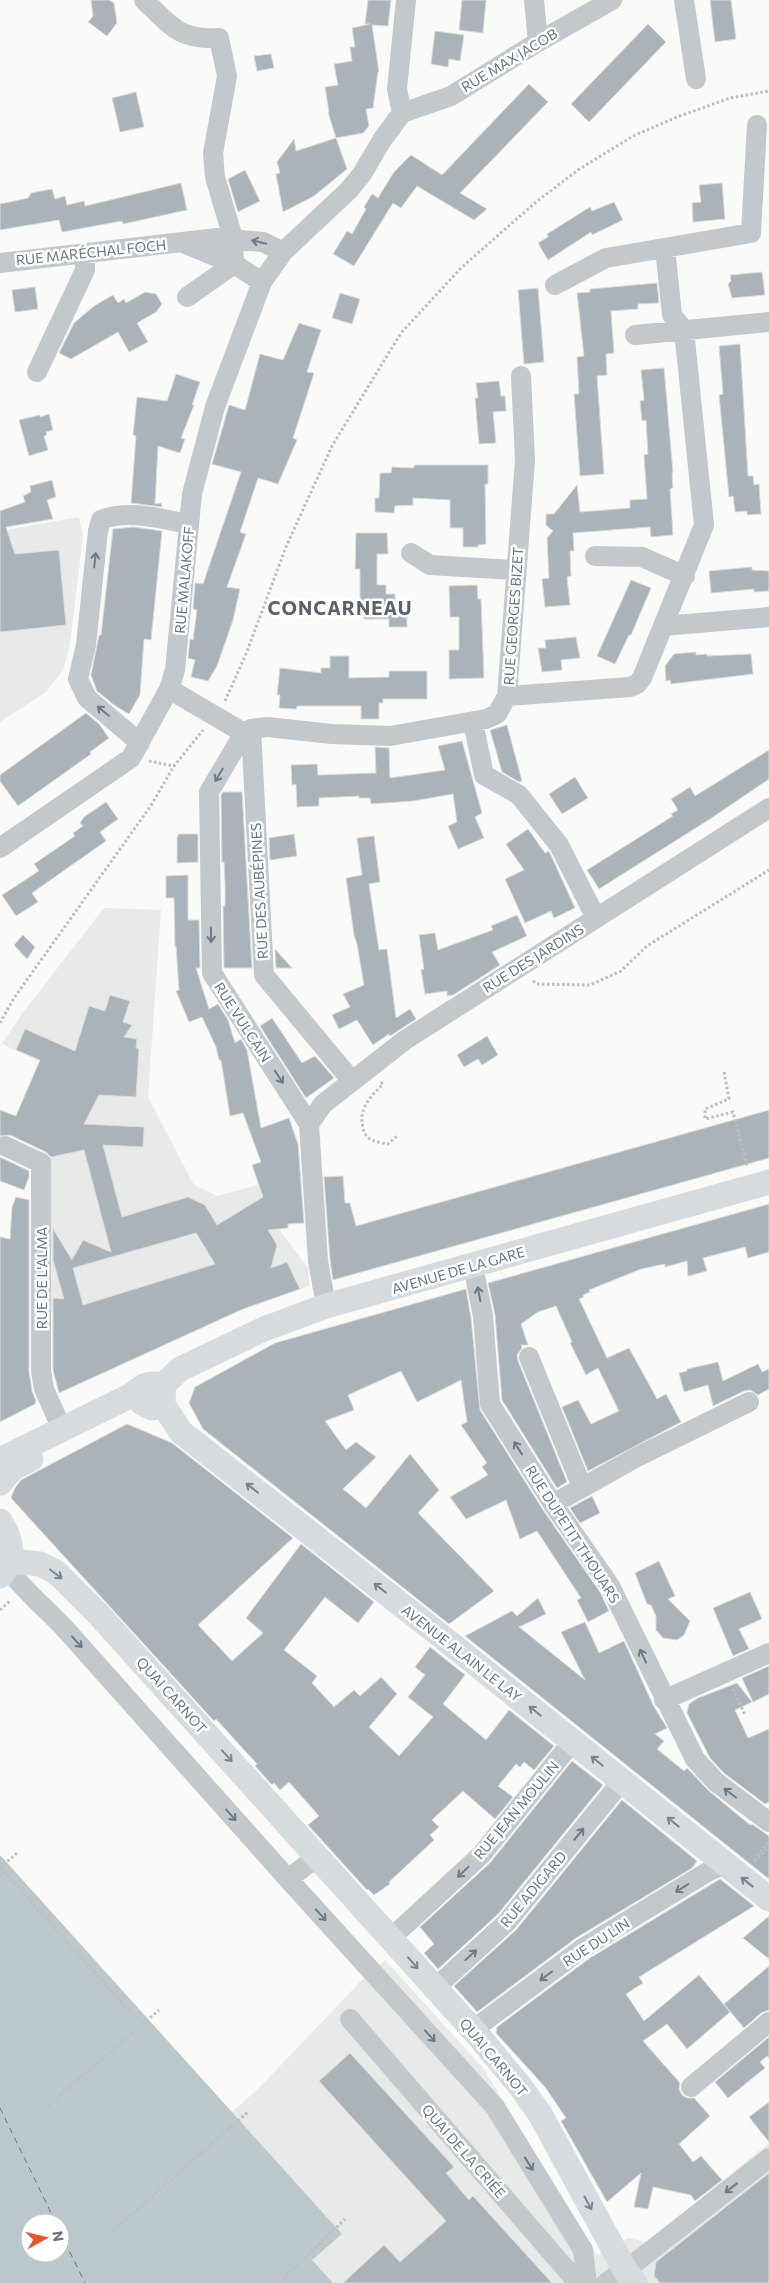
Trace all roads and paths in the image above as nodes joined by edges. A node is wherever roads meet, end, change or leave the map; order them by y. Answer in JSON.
{"nodes":[{"id":1,"x":144,"y":0,"type":"edge"},
{"id":2,"x":406,"y":0,"type":"edge"},
{"id":3,"x":534,"y":0,"type":"edge"},
{"id":4,"x":612,"y":0,"type":"edge"},
{"id":5,"x":684,"y":0,"type":"edge"},
{"id":6,"x":538,"y":42,"type":"junction"},
{"id":7,"x":696,"y":79,"type":"dead end"},
{"id":8,"x":769,"y":92,"type":"edge"},
{"id":9,"x":402,"y":113,"type":"junction"},
{"id":10,"x":757,"y":125,"type":"dead end"},
{"id":11,"x":234,"y":238,"type":"junction"},
{"id":12,"x":182,"y":242,"type":"junction"},
{"id":13,"x":665,"y":248,"type":"junction"},
{"id":14,"x":284,"y":252,"type":"junction"},
{"id":15,"x":85,"y":253,"type":"junction"},
{"id":16,"x":0,"y":263,"type":"edge"},
{"id":17,"x":234,"y":264,"type":"junction"},
{"id":18,"x":262,"y":282,"type":"junction"},
{"id":19,"x":555,"y":285,"type":"dead end"},
{"id":20,"x":187,"y":297,"type":"dead end"},
{"id":21,"x":769,"y":322,"type":"edge"},
{"id":22,"x":684,"y":330,"type":"junction"},
{"id":23,"x":635,"y":335,"type":"dead end"},
{"id":24,"x":37,"y":372,"type":"dead end"},
{"id":25,"x":521,"y":376,"type":"dead end"},
{"id":26,"x":189,"y":524,"type":"junction"},
{"id":27,"x":411,"y":553,"type":"dead end"},
{"id":28,"x":594,"y":556,"type":"dead end"},
{"id":29,"x":516,"y":570,"type":"junction"},
{"id":30,"x":685,"y":576,"type":"junction"},
{"id":31,"x":769,"y":617,"type":"edge"},
{"id":32,"x":663,"y":626,"type":"junction"},
{"id":33,"x":169,"y":689,"type":"junction"},
{"id":34,"x":507,"y":696,"type":"junction"},
{"id":35,"x":222,"y":706,"type":"dead end"},
{"id":36,"x":473,"y":722,"type":"junction"},
{"id":37,"x":207,"y":725,"type":"dead end"},
{"id":38,"x":242,"y":729,"type":"junction"},
{"id":39,"x":140,"y":743,"type":"junction"},
{"id":40,"x":769,"y":808,"type":"edge"},
{"id":41,"x":0,"y":848,"type":"edge"},
{"id":42,"x":769,"y":870,"type":"edge"},
{"id":43,"x":596,"y":918,"type":"junction"},
{"id":44,"x":513,"y":971,"type":"junction"},
{"id":45,"x":0,"y":1023,"type":"edge"},
{"id":46,"x":369,"y":1068,"type":"junction"},
{"id":47,"x":724,"y":1072,"type":"dead end"},
{"id":48,"x":352,"y":1081,"type":"junction"},
{"id":49,"x":309,"y":1124,"type":"junction"},
{"id":50,"x":398,"y":1135,"type":"dead end"},
{"id":51,"x":2,"y":1143,"type":"edge"},
{"id":52,"x":761,"y":1184,"type":"edge"},
{"id":53,"x":473,"y":1266,"type":"junction"},
{"id":54,"x":326,"y":1306,"type":"junction"},
{"id":55,"x":529,"y":1357,"type":"dead end"},
{"id":56,"x":153,"y":1395,"type":"junction"},
{"id":57,"x":749,"y":1402,"type":"dead end"},
{"id":58,"x":62,"y":1429,"type":"junction"},
{"id":59,"x":0,"y":1460,"type":"edge"},
{"id":60,"x":0,"y":1483,"type":"edge"},
{"id":61,"x":582,"y":1487,"type":"junction"},
{"id":62,"x":553,"y":1504,"type":"junction"},
{"id":63,"x":0,"y":1521,"type":"edge"},
{"id":64,"x":6,"y":1568,"type":"edge"},
{"id":65,"x":769,"y":1653,"type":"edge"},
{"id":66,"x":726,"y":1672,"type":"junction"},
{"id":67,"x":664,"y":1700,"type":"junction"},
{"id":68,"x":746,"y":1715,"type":"dead end"},
{"id":69,"x":573,"y":1741,"type":"junction"},
{"id":70,"x":622,"y":1781,"type":"junction"},
{"id":71,"x":769,"y":1822,"type":"edge"},
{"id":72,"x":17,"y":1852,"type":"dead end"},
{"id":73,"x":317,"y":1857,"type":"junction"},
{"id":74,"x":725,"y":1864,"type":"junction"},
{"id":75,"x":0,"y":1868,"type":"edge"},
{"id":76,"x":0,"y":1876,"type":"edge"},
{"id":77,"x":288,"y":1880,"type":"junction"},
{"id":78,"x":769,"y":1899,"type":"edge"},
{"id":79,"x":391,"y":1938,"type":"junction"},
{"id":80,"x":435,"y":1988,"type":"junction"},
{"id":81,"x":159,"y":2010,"type":"dead end"},
{"id":82,"x":130,"y":2012,"type":"dead end"},
{"id":83,"x":350,"y":2019,"type":"dead end"},
{"id":84,"x":769,"y":2022,"type":"edge"},
{"id":85,"x":475,"y":2032,"type":"junction"},
{"id":86,"x":691,"y":2087,"type":"dead end"},
{"id":87,"x":44,"y":2109,"type":"dead end"},
{"id":88,"x":249,"y":2111,"type":"dead end"},
{"id":89,"x":769,"y":2158,"type":"edge"},
{"id":90,"x":345,"y":2219,"type":"dead end"},
{"id":91,"x":114,"y":2230,"type":"dead end"},
{"id":92,"x":622,"y":2279,"type":"edge"},
{"id":93,"x":279,"y":2283,"type":"edge"},
{"id":94,"x":578,"y":2283,"type":"edge"},
{"id":95,"x":587,"y":2283,"type":"edge"}],
"edges":[{"from":1,"to":11,"type":"street"},
{"from":2,"to":9,"type":"street"},
{"from":3,"to":6,"type":"street"},
{"from":4,"to":6,"type":"street","name":"RUE MAX JACOB"},
{"from":5,"to":7,"type":"street"},
{"from":6,"to":9,"type":"street","name":"RUE MAX JACOB"},
{"from":8,"to":35,"type":"path"},
{"from":9,"to":14,"type":"street","name":"RUE MALAKOFF"},
{"from":10,"to":13,"type":"street"},
{"from":11,"to":12,"type":"street","name":"RUE MARÉCHAL FOCH"},
{"from":14,"to":11,"type":"street","name":"RUE MARÉCHAL FOCH","one_way":true},
{"from":11,"to":17,"type":"street"},
{"from":12,"to":15,"type":"street","name":"RUE MARÉCHAL FOCH"},
{"from":12,"to":17,"type":"street","name":"RUE MARÉCHAL FOCH"},
{"from":13,"to":19,"type":"street"},
{"from":13,"to":22,"type":"street","name":"RUE GEORGES BIZET"},
{"from":14,"to":18,"type":"street","name":"RUE MALAKOFF"},
{"from":15,"to":16,"type":"street","name":"RUE MARÉCHAL FOCH"},
{"from":15,"to":24,"type":"street"},
{"from":17,"to":18,"type":"street","name":"RUE MARÉCHAL FOCH"},
{"from":17,"to":20,"type":"street"},
{"from":18,"to":26,"type":"street","name":"RUE MALAKOFF"},
{"from":21,"to":22,"type":"street"},
{"from":22,"to":23,"type":"street"},
{"from":22,"to":30,"type":"street","name":"RUE GEORGES BIZET"},
{"from":25,"to":29,"type":"street","name":"RUE GEORGES BIZET"},
{"from":26,"to":33,"type":"street","name":"RUE MALAKOFF"},
{"from":39,"to":26,"type":"street","one_way":true},
{"from":27,"to":29,"type":"street"},
{"from":28,"to":30,"type":"street"},
{"from":29,"to":34,"type":"street","name":"RUE GEORGES BIZET"},
{"from":30,"to":32,"type":"street","name":"RUE GEORGES BIZET"},
{"from":31,"to":32,"type":"street"},
{"from":32,"to":34,"type":"street","name":"RUE GEORGES BIZET"},
{"from":33,"to":38,"type":"street"},
{"from":33,"to":39,"type":"street","name":"RUE MALAKOFF"},
{"from":34,"to":36,"type":"street"},
{"from":36,"to":38,"type":"street"},
{"from":36,"to":43,"type":"street"},
{"from":37,"to":45,"type":"path"},
{"from":38,"to":48,"type":"street","name":"RUE DES AUBÉPINES"},
{"from":38,"to":49,"type":"street","name":"RUE VULCAIN","one_way":true},
{"from":39,"to":41,"type":"street","name":"RUE MALAKOFF"},
{"from":40,"to":43,"type":"street","name":"RUE DES JARDINS"},
{"from":42,"to":44,"type":"path"},
{"from":43,"to":44,"type":"street","name":"RUE DES JARDINS"},
{"from":44,"to":46,"type":"street","name":"RUE DES JARDINS"},
{"from":46,"to":48,"type":"street","name":"RUE DES JARDINS"},
{"from":46,"to":50,"type":"path"},
{"from":47,"to":52,"type":"path"},
{"from":48,"to":49,"type":"street","name":"RUE DES JARDINS"},
{"from":49,"to":54,"type":"street","name":"RUE VULCAIN"},
{"from":51,"to":58,"type":"street","name":"RUE DE L'ALMA"},
{"from":52,"to":53,"type":"main road","name":"AVENUE DE LA GARE"},
{"from":53,"to":54,"type":"main road","name":"AVENUE DE LA GARE"},
{"from":62,"to":53,"type":"street","name":"RUE DUPETIT THOUARS","one_way":true},
{"from":54,"to":56,"type":"main road","name":"AVENUE DE LA GARE"},
{"from":55,"to":61,"type":"street"},
{"from":56,"to":58,"type":"main road","name":"AVENUE DE LA GARE"},
{"from":56,"to":60,"type":"main road","name":"AVENUE DE LA GARE"},
{"from":69,"to":56,"type":"main road","name":"AVENUE ALAIN LE LAY","one_way":true},
{"from":57,"to":61,"type":"street"},
{"from":58,"to":59,"type":"main road","name":"AVENUE DE LA GARE"},
{"from":61,"to":62,"type":"street"},
{"from":67,"to":62,"type":"street","name":"RUE DUPETIT THOUARS","one_way":true},
{"from":63,"to":64,"type":"main road"},
{"from":64,"to":73,"type":"main road","name":"QUAI CARNOT","one_way":true},
{"from":64,"to":77,"type":"street","one_way":true},
{"from":65,"to":66,"type":"street"},
{"from":66,"to":67,"type":"street"},
{"from":66,"to":68,"type":"path"},
{"from":71,"to":67,"type":"street","name":"RUE DUPETIT THOUARS","one_way":true},
{"from":70,"to":69,"type":"main road","name":"AVENUE ALAIN LE LAY","one_way":true},
{"from":69,"to":79,"type":"street","name":"RUE JEAN MOULIN","one_way":true},
{"from":74,"to":70,"type":"main road","name":"AVENUE ALAIN LE LAY","one_way":true},
{"from":80,"to":70,"type":"street","name":"RUE ADIGARD","one_way":true},
{"from":72,"to":75,"type":"path"},
{"from":73,"to":77,"type":"street"},
{"from":73,"to":79,"type":"main road","name":"QUAI CARNOT"},
{"from":78,"to":74,"type":"main road","name":"AVENUE ALAIN LE LAY","one_way":true},
{"from":74,"to":85,"type":"street","name":"RUE DU LIN","one_way":true},
{"from":76,"to":82,"type":"path"},
{"from":77,"to":95,"type":"street","one_way":true},
{"from":79,"to":80,"type":"main road","name":"QUAI CARNOT","one_way":true},
{"from":80,"to":85,"type":"main road","name":"QUAI CARNOT"},
{"from":81,"to":87,"type":"path"},
{"from":83,"to":94,"type":"street","name":"QUAI DE LA CRIÉE"},
{"from":84,"to":86,"type":"street"},
{"from":85,"to":92,"type":"main road","name":"QUAI CARNOT","one_way":true},
{"from":88,"to":91,"type":"path"},
{"from":89,"to":92,"type":"street","one_way":true},
{"from":90,"to":93,"type":"path"}]}
